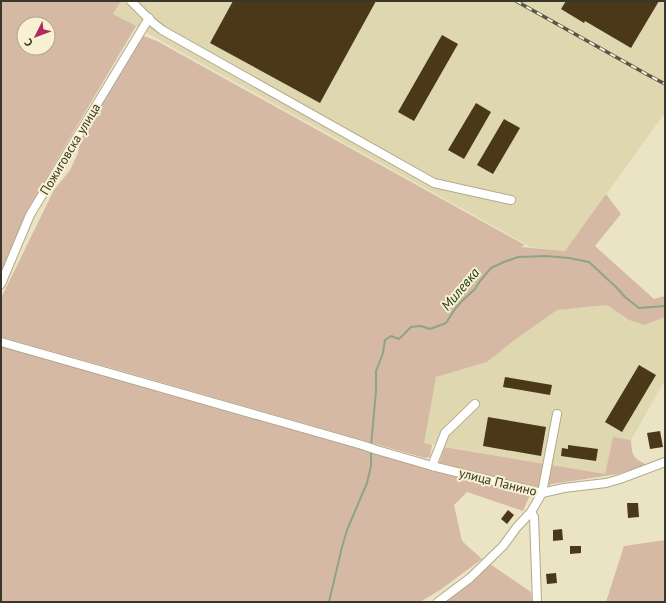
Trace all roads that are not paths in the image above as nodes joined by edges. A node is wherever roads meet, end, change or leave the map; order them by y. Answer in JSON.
{"nodes":[{"id":1,"x":131,"y":1,"type":"edge"},
{"id":2,"x":150,"y":20,"type":"junction"},
{"id":3,"x":511,"y":200,"type":"dead end"},
{"id":4,"x":1,"y":284,"type":"edge"},
{"id":5,"x":1,"y":342,"type":"edge"},
{"id":6,"x":475,"y":404,"type":"dead end"},
{"id":7,"x":557,"y":414,"type":"dead end"},
{"id":8,"x":665,"y":462,"type":"edge"},
{"id":9,"x":432,"y":466,"type":"junction"},
{"id":10,"x":542,"y":493,"type":"junction"},
{"id":11,"x":531,"y":512,"type":"junction"},
{"id":12,"x":438,"y":602,"type":"edge"},
{"id":13,"x":536,"y":602,"type":"edge"}],
"edges":[{"from":1,"to":2,"type":"street"},
{"from":2,"to":3,"type":"street"},
{"from":2,"to":4,"type":"street","name":"Пожиговска улица"},
{"from":5,"to":9,"type":"street","name":"улица Панино"},
{"from":6,"to":9,"type":"street"},
{"from":7,"to":10,"type":"street"},
{"from":8,"to":10,"type":"street","name":"улица Панино"},
{"from":9,"to":10,"type":"street","name":"улица Панино"},
{"from":10,"to":11,"type":"street"},
{"from":11,"to":12,"type":"street"},
{"from":11,"to":13,"type":"street"}]}
